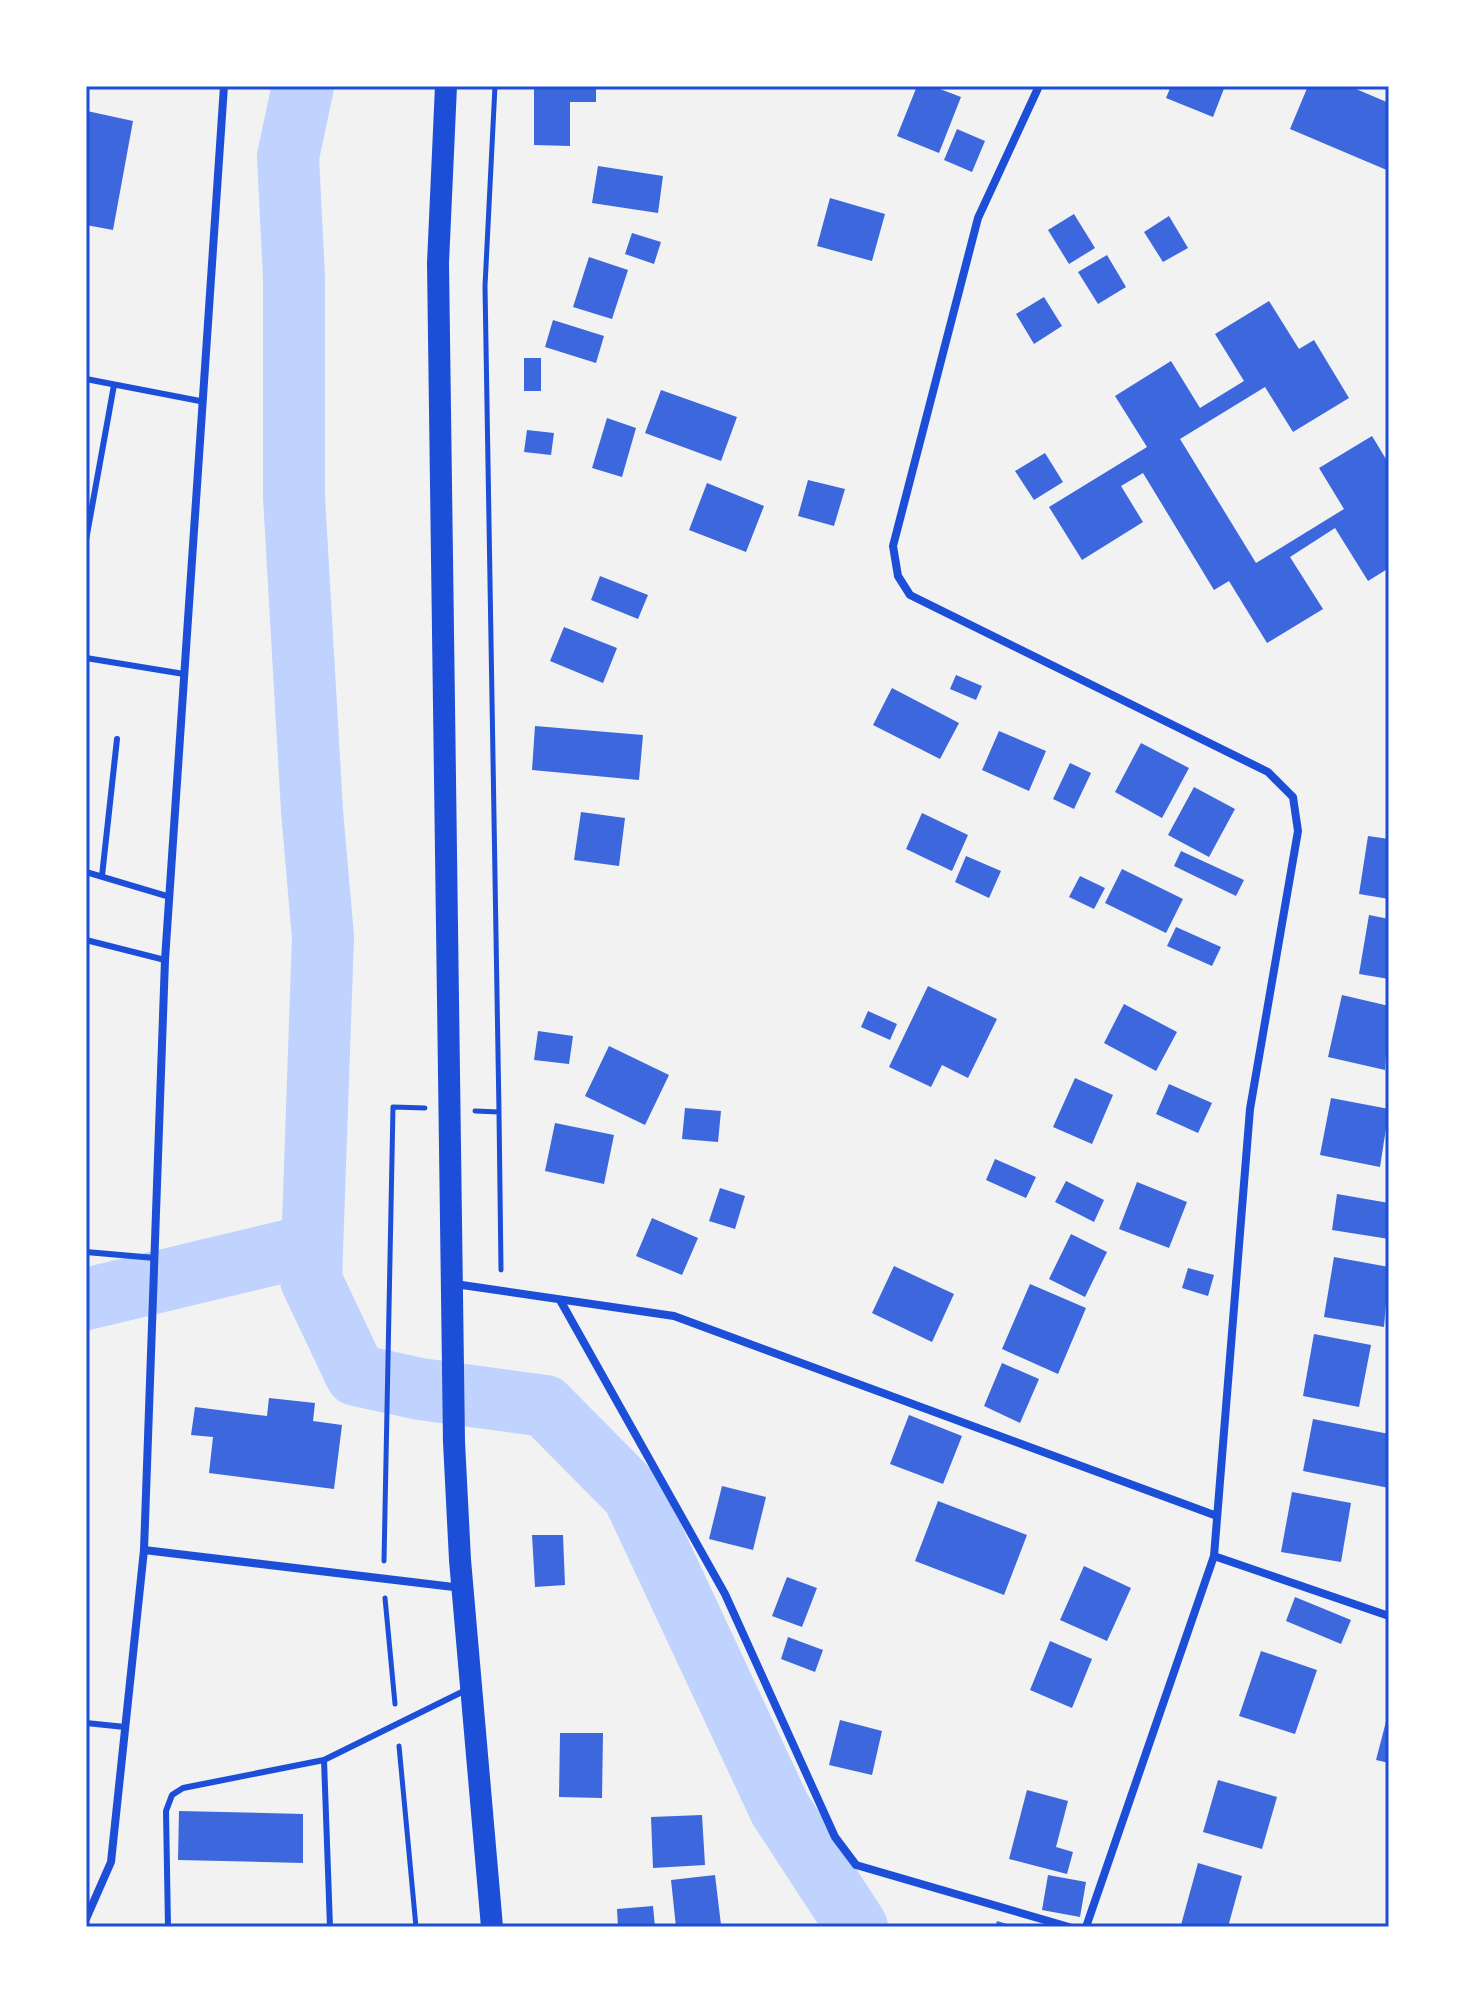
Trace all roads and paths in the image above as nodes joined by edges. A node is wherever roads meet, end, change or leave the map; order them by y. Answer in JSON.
{"nodes":[{"id":1,"x":224,"y":86,"type":"edge"},
{"id":2,"x":446,"y":86,"type":"edge"},
{"id":3,"x":495,"y":86,"type":"edge"},
{"id":4,"x":1039,"y":86,"type":"edge"},
{"id":5,"x":86,"y":379,"type":"edge"},
{"id":6,"x":114,"y":385,"type":"junction"},
{"id":7,"x":200,"y":401,"type":"junction"},
{"id":8,"x":86,"y":540,"type":"edge"},
{"id":9,"x":86,"y":658,"type":"edge"},
{"id":10,"x":184,"y":674,"type":"junction"},
{"id":11,"x":117,"y":739,"type":"dead end"},
{"id":12,"x":86,"y":872,"type":"edge"},
{"id":13,"x":102,"y":876,"type":"junction"},
{"id":14,"x":170,"y":897,"type":"junction"},
{"id":15,"x":86,"y":940,"type":"edge"},
{"id":16,"x":165,"y":960,"type":"junction"},
{"id":17,"x":499,"y":1112,"type":"dead end"},
{"id":18,"x":86,"y":1252,"type":"edge"},
{"id":19,"x":155,"y":1258,"type":"junction"},
{"id":20,"x":452,"y":1284,"type":"junction"},
{"id":21,"x":560,"y":1300,"type":"junction"},
{"id":22,"x":388,"y":1332,"type":"dead end"},
{"id":23,"x":1217,"y":1516,"type":"junction"},
{"id":24,"x":144,"y":1550,"type":"junction"},
{"id":25,"x":1214,"y":1556,"type":"junction"},
{"id":26,"x":384,"y":1579,"type":"junction"},
{"id":27,"x":462,"y":1588,"type":"junction"},
{"id":28,"x":1389,"y":1616,"type":"edge"},
{"id":29,"x":471,"y":1688,"type":"junction"},
{"id":30,"x":86,"y":1723,"type":"edge"},
{"id":31,"x":396,"y":1724,"type":"junction"},
{"id":32,"x":125,"y":1727,"type":"junction"},
{"id":33,"x":324,"y":1760,"type":"junction"},
{"id":34,"x":86,"y":1919,"type":"edge"},
{"id":35,"x":168,"y":1927,"type":"edge"},
{"id":36,"x":330,"y":1927,"type":"edge"},
{"id":37,"x":416,"y":1927,"type":"edge"},
{"id":38,"x":492,"y":1927,"type":"edge"},
{"id":39,"x":1069,"y":1927,"type":"edge"},
{"id":40,"x":1086,"y":1927,"type":"edge"}],
"edges":[{"from":1,"to":7,"type":"street"},
{"from":2,"to":20,"type":"highway"},
{"from":3,"to":17,"type":"path"},
{"from":4,"to":23,"type":"street"},
{"from":5,"to":6,"type":"lane"},
{"from":6,"to":7,"type":"lane"},
{"from":6,"to":8,"type":"lane"},
{"from":7,"to":10,"type":"street"},
{"from":9,"to":10,"type":"lane"},
{"from":10,"to":14,"type":"street"},
{"from":11,"to":13,"type":"lane"},
{"from":12,"to":13,"type":"lane"},
{"from":13,"to":14,"type":"lane"},
{"from":14,"to":16,"type":"street"},
{"from":15,"to":16,"type":"lane"},
{"from":16,"to":19,"type":"street"},
{"from":18,"to":19,"type":"lane"},
{"from":19,"to":24,"type":"street"},
{"from":20,"to":21,"type":"street"},
{"from":20,"to":27,"type":"highway"},
{"from":21,"to":23,"type":"street"},
{"from":21,"to":39,"type":"street"},
{"from":22,"to":26,"type":"path"},
{"from":23,"to":25,"type":"street"},
{"from":24,"to":26,"type":"street"},
{"from":24,"to":32,"type":"street"},
{"from":25,"to":28,"type":"street"},
{"from":25,"to":40,"type":"street"},
{"from":26,"to":27,"type":"street"},
{"from":26,"to":31,"type":"path"},
{"from":27,"to":29,"type":"highway"},
{"from":29,"to":31,"type":"lane"},
{"from":29,"to":38,"type":"highway"},
{"from":30,"to":32,"type":"lane"},
{"from":31,"to":33,"type":"lane"},
{"from":31,"to":37,"type":"path"},
{"from":32,"to":34,"type":"street"},
{"from":33,"to":35,"type":"lane"},
{"from":33,"to":36,"type":"lane"}]}
